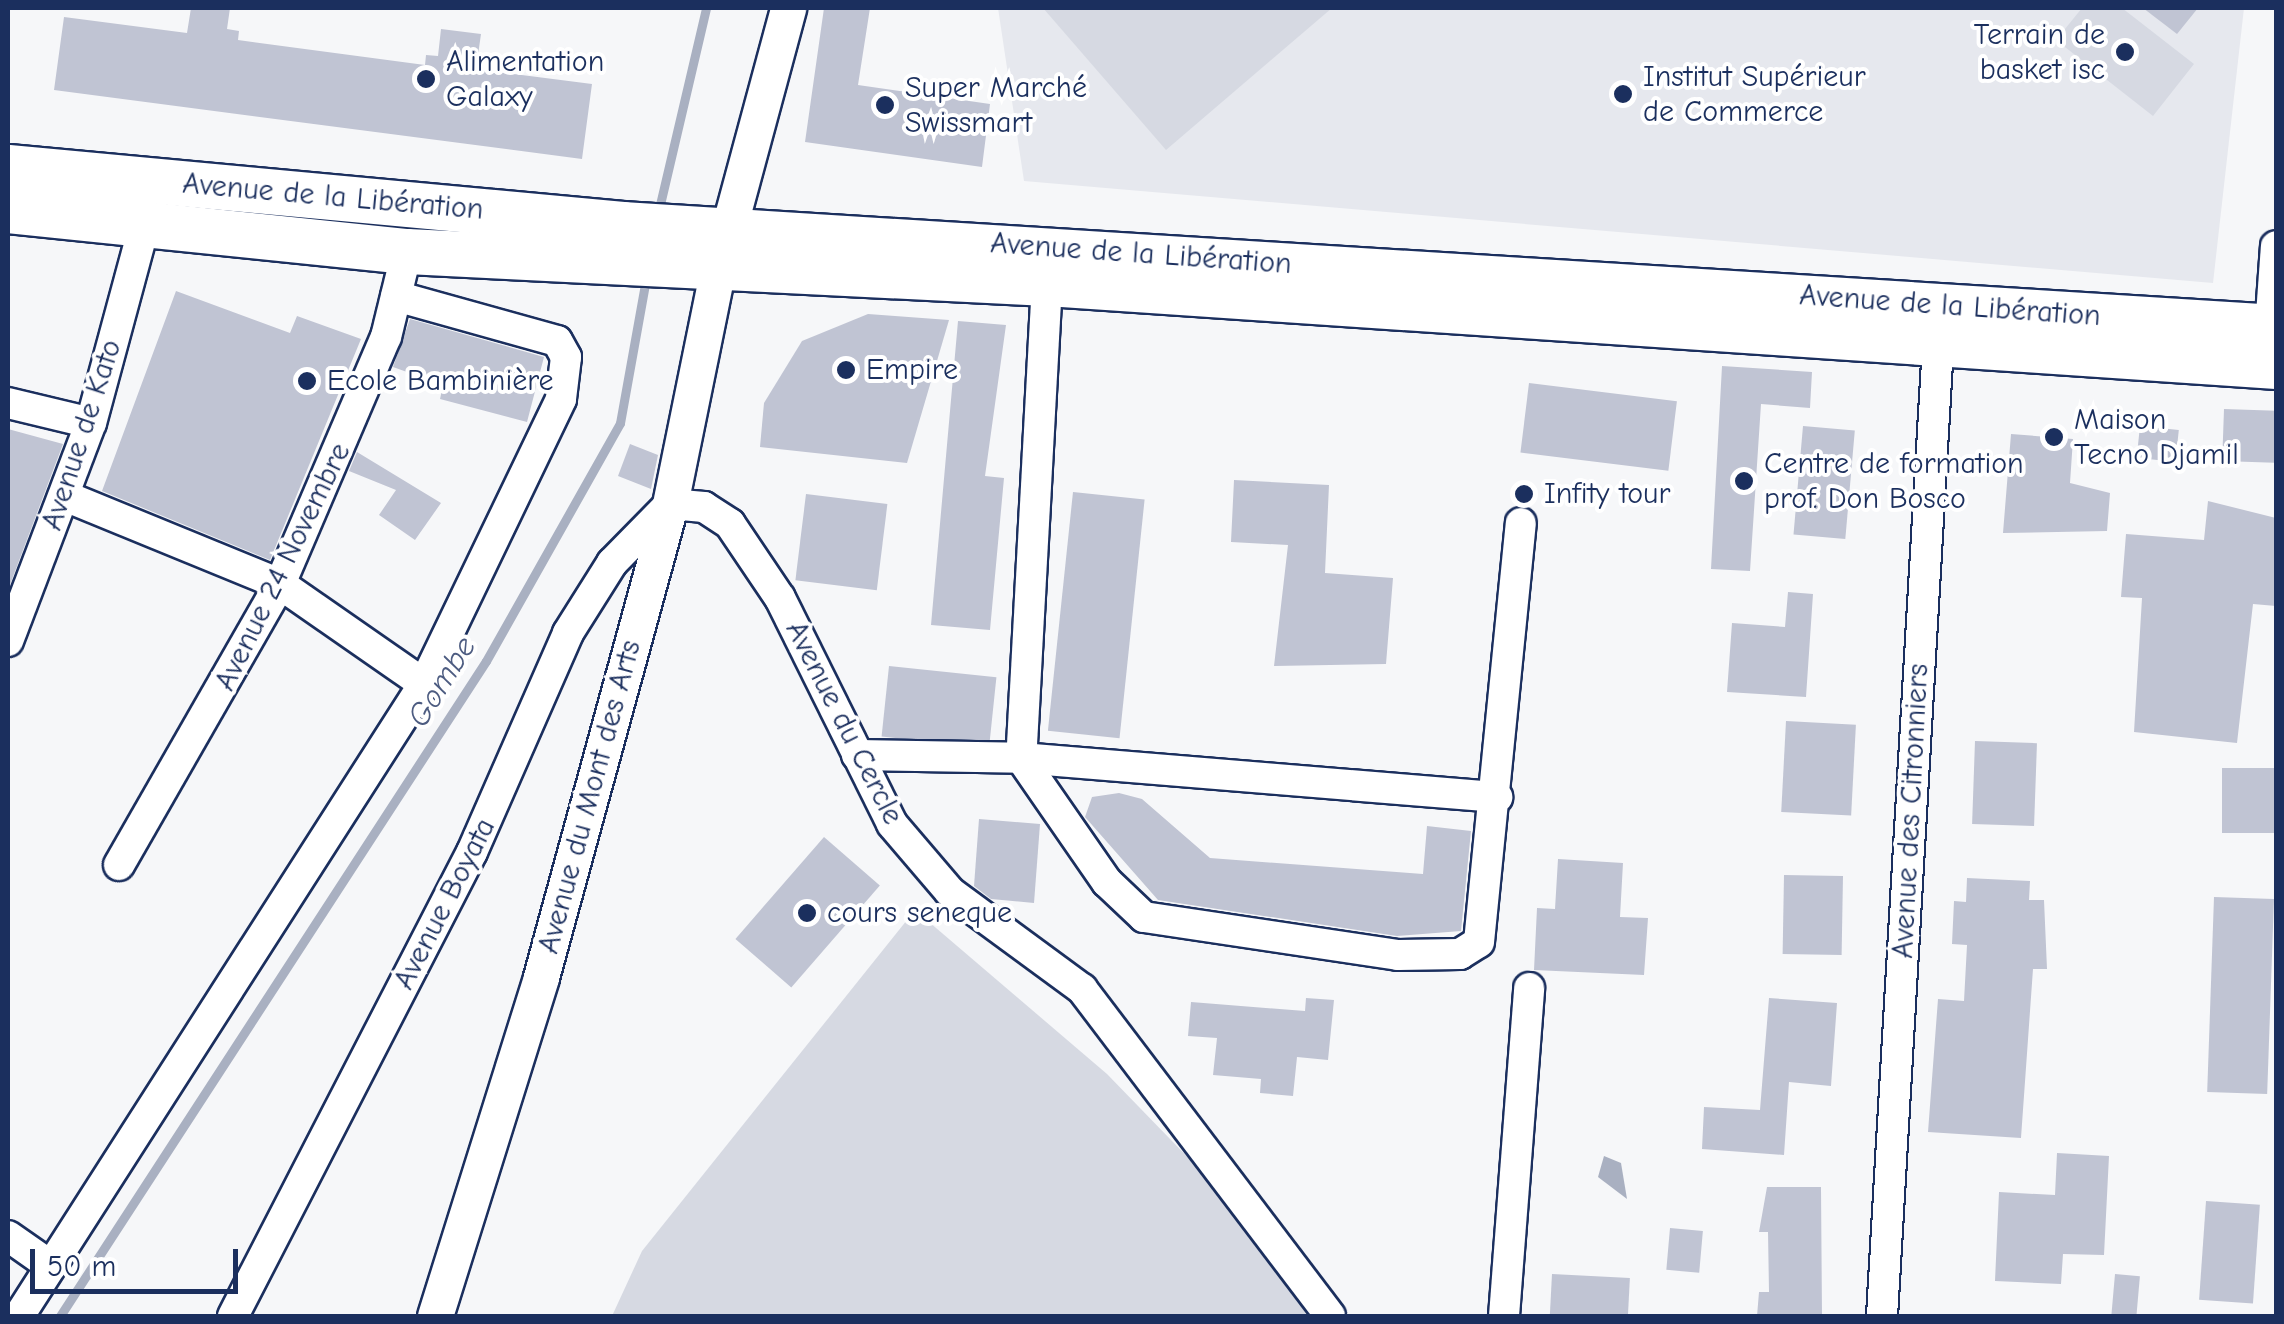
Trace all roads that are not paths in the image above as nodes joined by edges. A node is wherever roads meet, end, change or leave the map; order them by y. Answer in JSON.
{"nodes":[{"id":1,"x":788,"y":8,"type":"edge"},
{"id":2,"x":8,"y":167,"type":"edge"},
{"id":3,"x":8,"y":210,"type":"edge"},
{"id":4,"x":144,"y":226,"type":"junction"},
{"id":5,"x":612,"y":243,"type":"junction"},
{"id":6,"x":2276,"y":246,"type":"edge"},
{"id":7,"x":704,"y":249,"type":"junction"},
{"id":8,"x":407,"y":251,"type":"junction"},
{"id":9,"x":1047,"y":283,"type":"junction"},
{"id":10,"x":396,"y":296,"type":"junction"},
{"id":11,"x":1939,"y":322,"type":"junction"},
{"id":12,"x":2273,"y":346,"type":"edge"},
{"id":13,"x":8,"y":402,"type":"edge"},
{"id":14,"x":91,"y":424,"type":"junction"},
{"id":15,"x":65,"y":496,"type":"junction"},
{"id":16,"x":670,"y":504,"type":"junction"},
{"id":17,"x":1521,"y":524,"type":"dead end"},
{"id":18,"x":280,"y":584,"type":"junction"},
{"id":19,"x":8,"y":641,"type":"edge"},
{"id":20,"x":424,"y":684,"type":"junction"},
{"id":21,"x":857,"y":755,"type":"junction"},
{"id":22,"x":1020,"y":758,"type":"junction"},
{"id":23,"x":1497,"y":797,"type":"junction"},
{"id":24,"x":119,"y":865,"type":"dead end"},
{"id":25,"x":1529,"y":988,"type":"dead end"},
{"id":26,"x":8,"y":1236,"type":"edge"},
{"id":27,"x":48,"y":1264,"type":"junction"},
{"id":28,"x":19,"y":1316,"type":"edge"},
{"id":29,"x":234,"y":1316,"type":"edge"},
{"id":30,"x":435,"y":1316,"type":"edge"},
{"id":31,"x":1330,"y":1316,"type":"edge"},
{"id":32,"x":1504,"y":1316,"type":"edge"},
{"id":33,"x":1882,"y":1316,"type":"edge"}],
"edges":[{"from":1,"to":7,"type":"street","name":"Avenue du Mont des Arts"},
{"from":2,"to":5,"type":"main road","name":"Avenue de la Libération"},
{"from":3,"to":4,"type":"main road","name":"Avenue de la Libération"},
{"from":4,"to":8,"type":"main road","name":"Avenue de la Libération"},
{"from":4,"to":14,"type":"street","name":"Avenue de Kato"},
{"from":5,"to":7,"type":"main road","name":"Avenue de la Libération"},
{"from":5,"to":8,"type":"main road","name":"Avenue de la Libération"},
{"from":6,"to":12,"type":"street"},
{"from":7,"to":9,"type":"main road","name":"Avenue de la Libération"},
{"from":7,"to":11,"type":"main road","name":"Avenue de la Libération"},
{"from":7,"to":16,"type":"street","name":"Avenue du Mont des Arts"},
{"from":8,"to":10,"type":"street","name":"Avenue 24 Novembre"},
{"from":9,"to":11,"type":"main road","name":"Avenue de la Libération"},
{"from":9,"to":22,"type":"street"},
{"from":10,"to":18,"type":"street","name":"Avenue 24 Novembre"},
{"from":10,"to":20,"type":"street"},
{"from":11,"to":12,"type":"main road","name":"Avenue de la Libération"},
{"from":11,"to":33,"type":"street","name":"Avenue des Citronniers"},
{"from":13,"to":14,"type":"street"},
{"from":14,"to":15,"type":"street","name":"Avenue de Kato"},
{"from":15,"to":18,"type":"street"},
{"from":15,"to":19,"type":"street","name":"Avenue de Kato"},
{"from":16,"to":21,"type":"street","name":"Avenue du Cercle"},
{"from":16,"to":29,"type":"street","name":"Avenue Boyata"},
{"from":16,"to":30,"type":"street","name":"Avenue du Mont des Arts"},
{"from":17,"to":23,"type":"street"},
{"from":18,"to":20,"type":"street"},
{"from":18,"to":24,"type":"street","name":"Avenue 24 Novembre"},
{"from":20,"to":27,"type":"street"},
{"from":21,"to":22,"type":"street"},
{"from":21,"to":31,"type":"street","name":"Avenue du Cercle"},
{"from":22,"to":23,"type":"street"},
{"from":22,"to":23,"type":"street"},
{"from":25,"to":32,"type":"street"},
{"from":26,"to":27,"type":"street"},
{"from":27,"to":28,"type":"street"}]}
